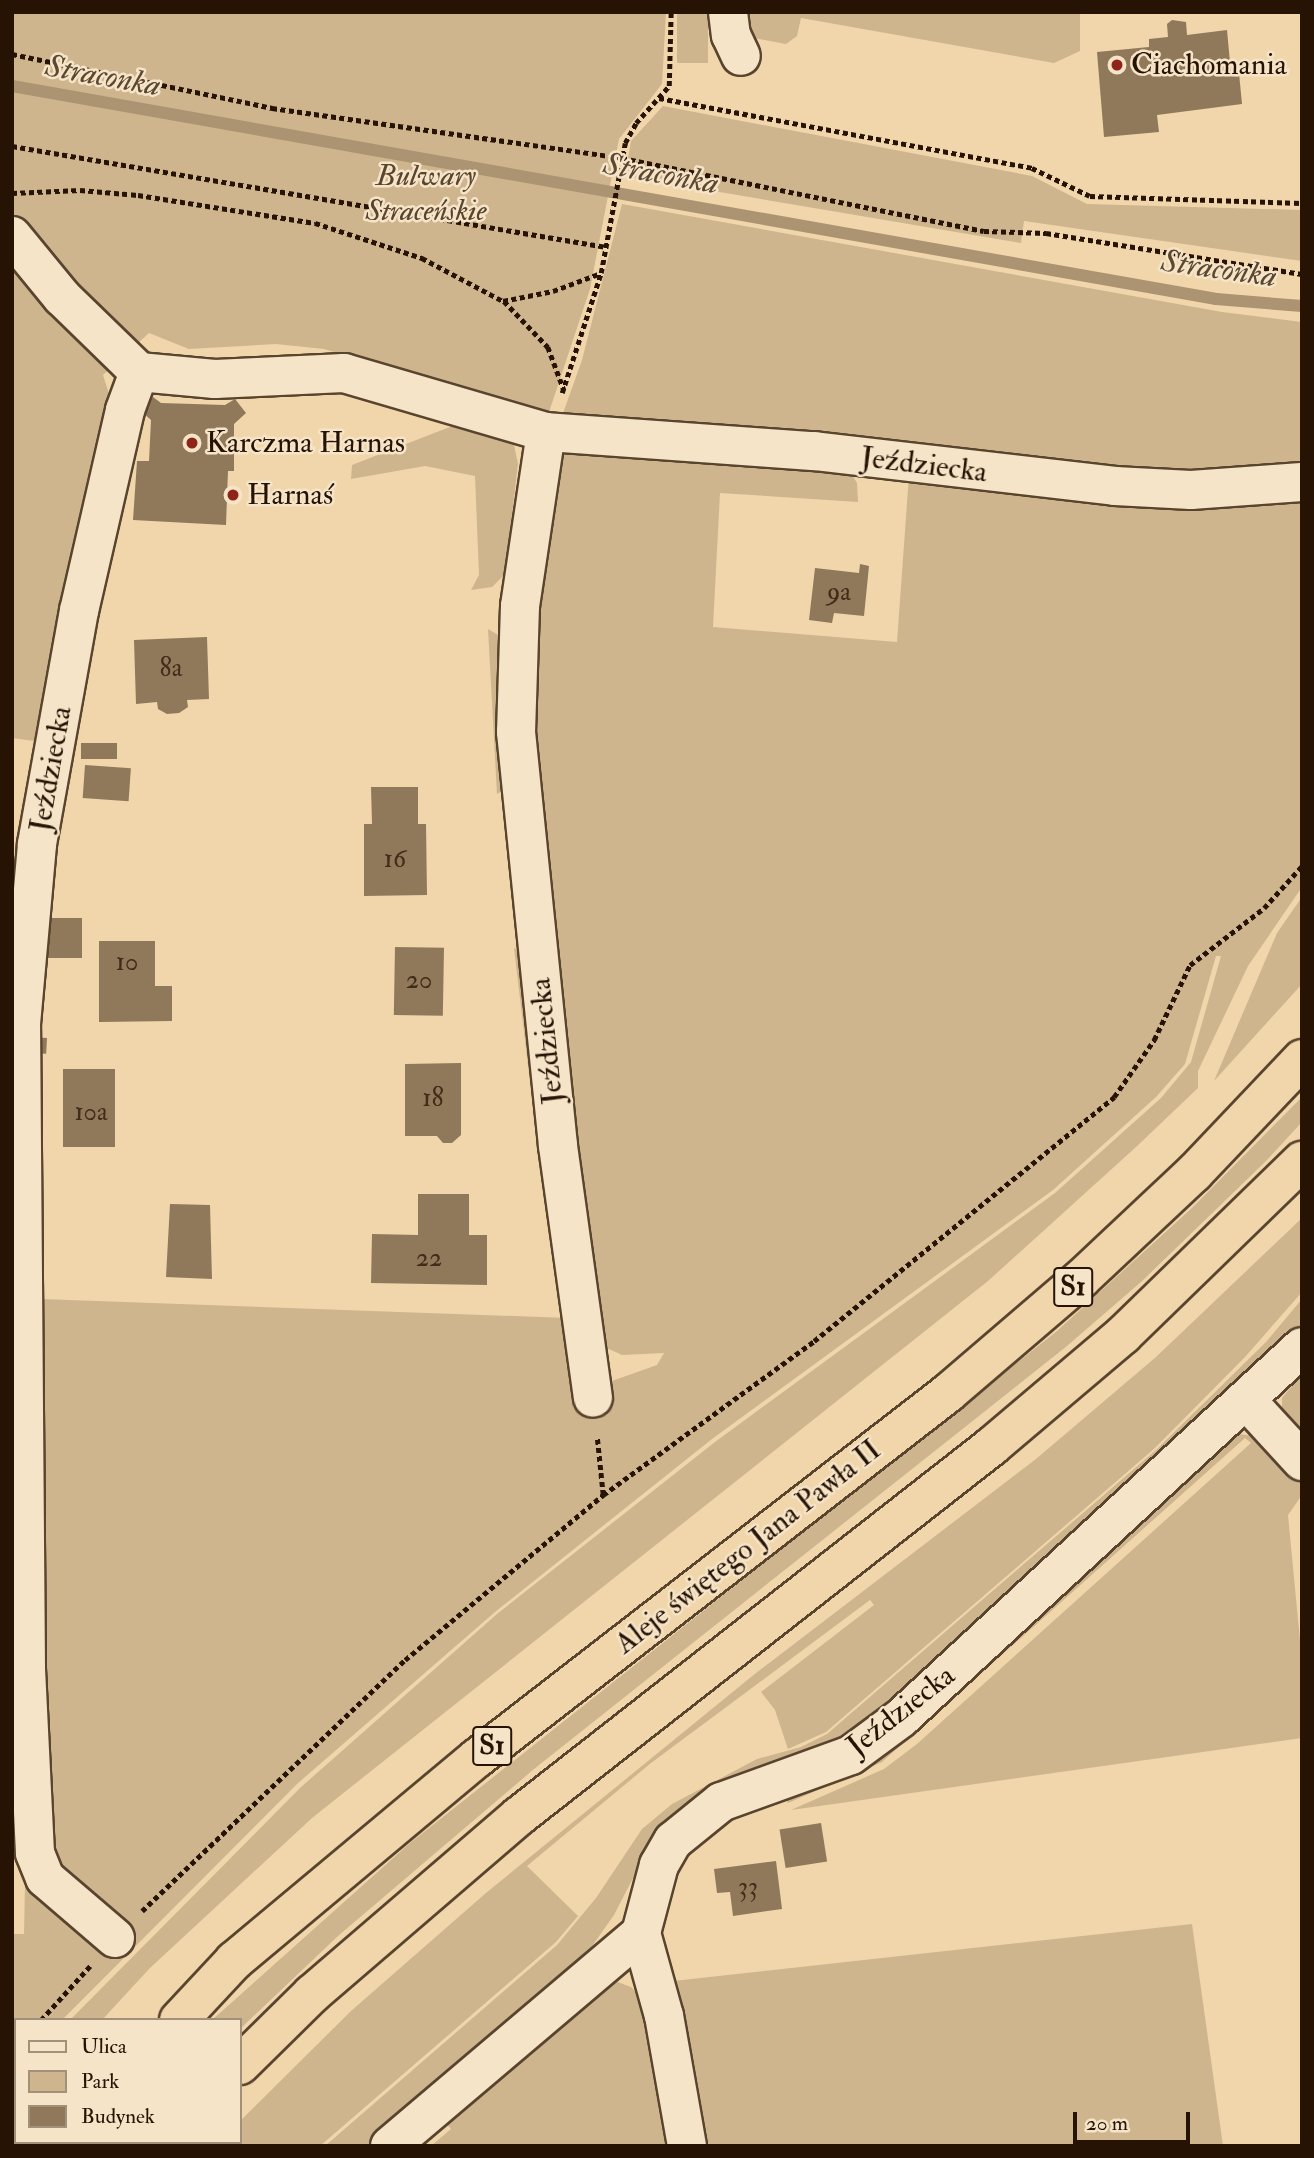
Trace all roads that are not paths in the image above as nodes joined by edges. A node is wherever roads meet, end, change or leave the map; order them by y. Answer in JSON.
{"nodes":[{"id":1,"x":728,"y":12,"type":"edge"},
{"id":2,"x":741,"y":56,"type":"dead end"},
{"id":3,"x":12,"y":236,"type":"edge"},
{"id":4,"x":139,"y":372,"type":"junction"},
{"id":5,"x":546,"y":432,"type":"junction"},
{"id":6,"x":1302,"y":482,"type":"edge"},
{"id":7,"x":1302,"y":1059,"type":"edge"},
{"id":8,"x":1302,"y":1161,"type":"edge"},
{"id":9,"x":1302,"y":1347,"type":"edge"},
{"id":10,"x":593,"y":1398,"type":"road end"},
{"id":11,"x":1246,"y":1400,"type":"junction"},
{"id":12,"x":1302,"y":1461,"type":"edge"},
{"id":13,"x":640,"y":1933,"type":"junction"},
{"id":14,"x":116,"y":1938,"type":"road end"},
{"id":15,"x":181,"y":2018,"type":"edge"},
{"id":16,"x":242,"y":2063,"type":"edge"},
{"id":17,"x":390,"y":2146,"type":"edge"},
{"id":18,"x":687,"y":2146,"type":"edge"}],
"edges":[{"from":1,"to":2,"type":"street"},
{"from":3,"to":4,"type":"street"},
{"from":4,"to":5,"type":"street","name":"Jeździecka"},
{"from":4,"to":14,"type":"street","name":"Jeździecka"},
{"from":5,"to":6,"type":"street","name":"Jeździecka"},
{"from":5,"to":10,"type":"street","name":"Jeździecka"},
{"from":7,"to":15,"type":"highway","name":"Aleje świętego Jana Pawła II","number":"S1"},
{"from":8,"to":16,"type":"highway","number":"S1"},
{"from":9,"to":11,"type":"street","name":"Jeździecka"},
{"from":11,"to":12,"type":"street"},
{"from":11,"to":13,"type":"street","name":"Jeździecka"},
{"from":13,"to":17,"type":"street"},
{"from":13,"to":18,"type":"street"}]}
